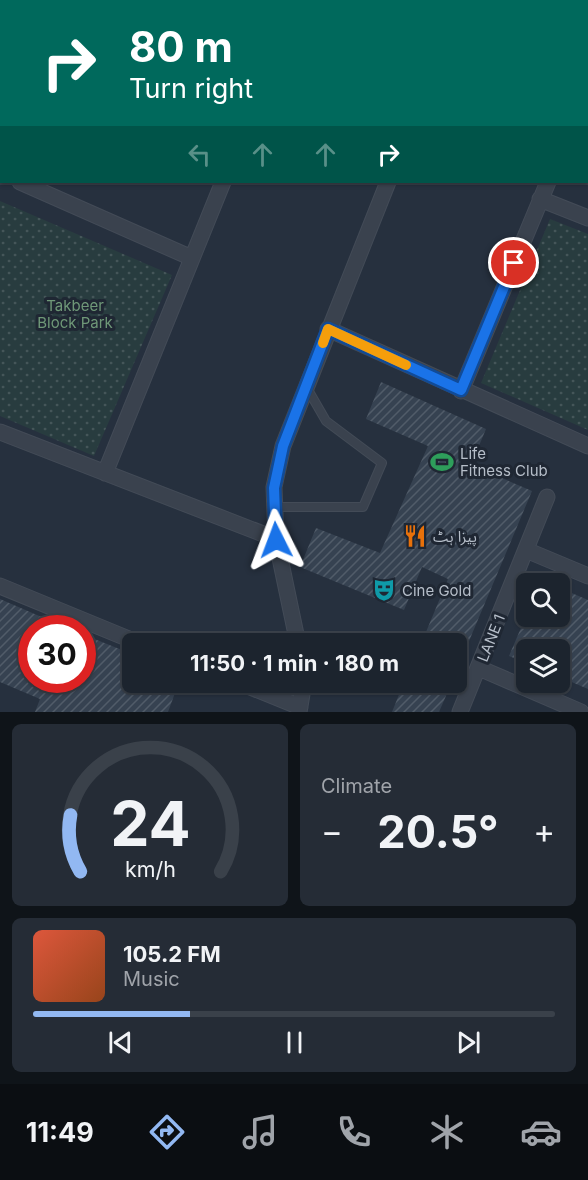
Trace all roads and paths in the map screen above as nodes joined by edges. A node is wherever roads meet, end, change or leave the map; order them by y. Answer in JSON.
{"nodes":[{"id":1,"x":22,"y":183,"type":"edge"},
{"id":2,"x":223,"y":183,"type":"edge"},
{"id":3,"x":387,"y":183,"type":"edge"},
{"id":4,"x":548,"y":183,"type":"edge"},
{"id":5,"x":540,"y":199,"type":"junction"},
{"id":6,"x":588,"y":218,"type":"edge"},
{"id":7,"x":192,"y":258,"type":"junction"},
{"id":8,"x":328,"y":329,"type":"junction"},
{"id":9,"x":306,"y":386,"type":"junction"},
{"id":10,"x":461,"y":390,"type":"junction"},
{"id":11,"x":0,"y":432,"type":"edge"},
{"id":12,"x":588,"y":446,"type":"edge"},
{"id":13,"x":105,"y":473,"type":"junction"},
{"id":14,"x":547,"y":497,"type":"dead end"},
{"id":15,"x":275,"y":507,"type":"junction"},
{"id":16,"x":276,"y":540,"type":"junction"},
{"id":17,"x":526,"y":550,"type":"junction"},
{"id":18,"x":588,"y":576,"type":"edge"},
{"id":19,"x":0,"y":586,"type":"edge"},
{"id":20,"x":296,"y":633,"type":"edge"},
{"id":21,"x":122,"y":636,"type":"edge"},
{"id":22,"x":479,"y":668,"type":"junction"},
{"id":23,"x":262,"y":693,"type":"edge"},
{"id":24,"x":302,"y":693,"type":"edge"},
{"id":25,"x":299,"y":710,"type":"edge"},
{"id":26,"x":460,"y":712,"type":"edge"},
{"id":27,"x":581,"y":712,"type":"edge"}],
"edges":[{"from":1,"to":7,"type":"street"},
{"from":2,"to":7,"type":"street"},
{"from":3,"to":8,"type":"street"},
{"from":4,"to":5,"type":"street"},
{"from":5,"to":6,"type":"street"},
{"from":5,"to":10,"type":"street"},
{"from":7,"to":13,"type":"street"},
{"from":8,"to":9,"type":"street"},
{"from":8,"to":10,"type":"street"},
{"from":9,"to":15,"type":"street"},
{"from":9,"to":15,"type":"lane"},
{"from":10,"to":12,"type":"street"},
{"from":11,"to":13,"type":"street"},
{"from":13,"to":16,"type":"street"},
{"from":14,"to":17,"type":"street","name":"LANE 1"},
{"from":15,"to":16,"type":"street"},
{"from":16,"to":20,"type":"street"},
{"from":17,"to":18,"type":"street"},
{"from":17,"to":22,"type":"street","name":"LANE 1"},
{"from":19,"to":21,"type":"street"},
{"from":22,"to":26,"type":"street","name":"LANE 1"},
{"from":22,"to":27,"type":"street"},
{"from":23,"to":25,"type":"street"},
{"from":24,"to":25,"type":"street"}]}
